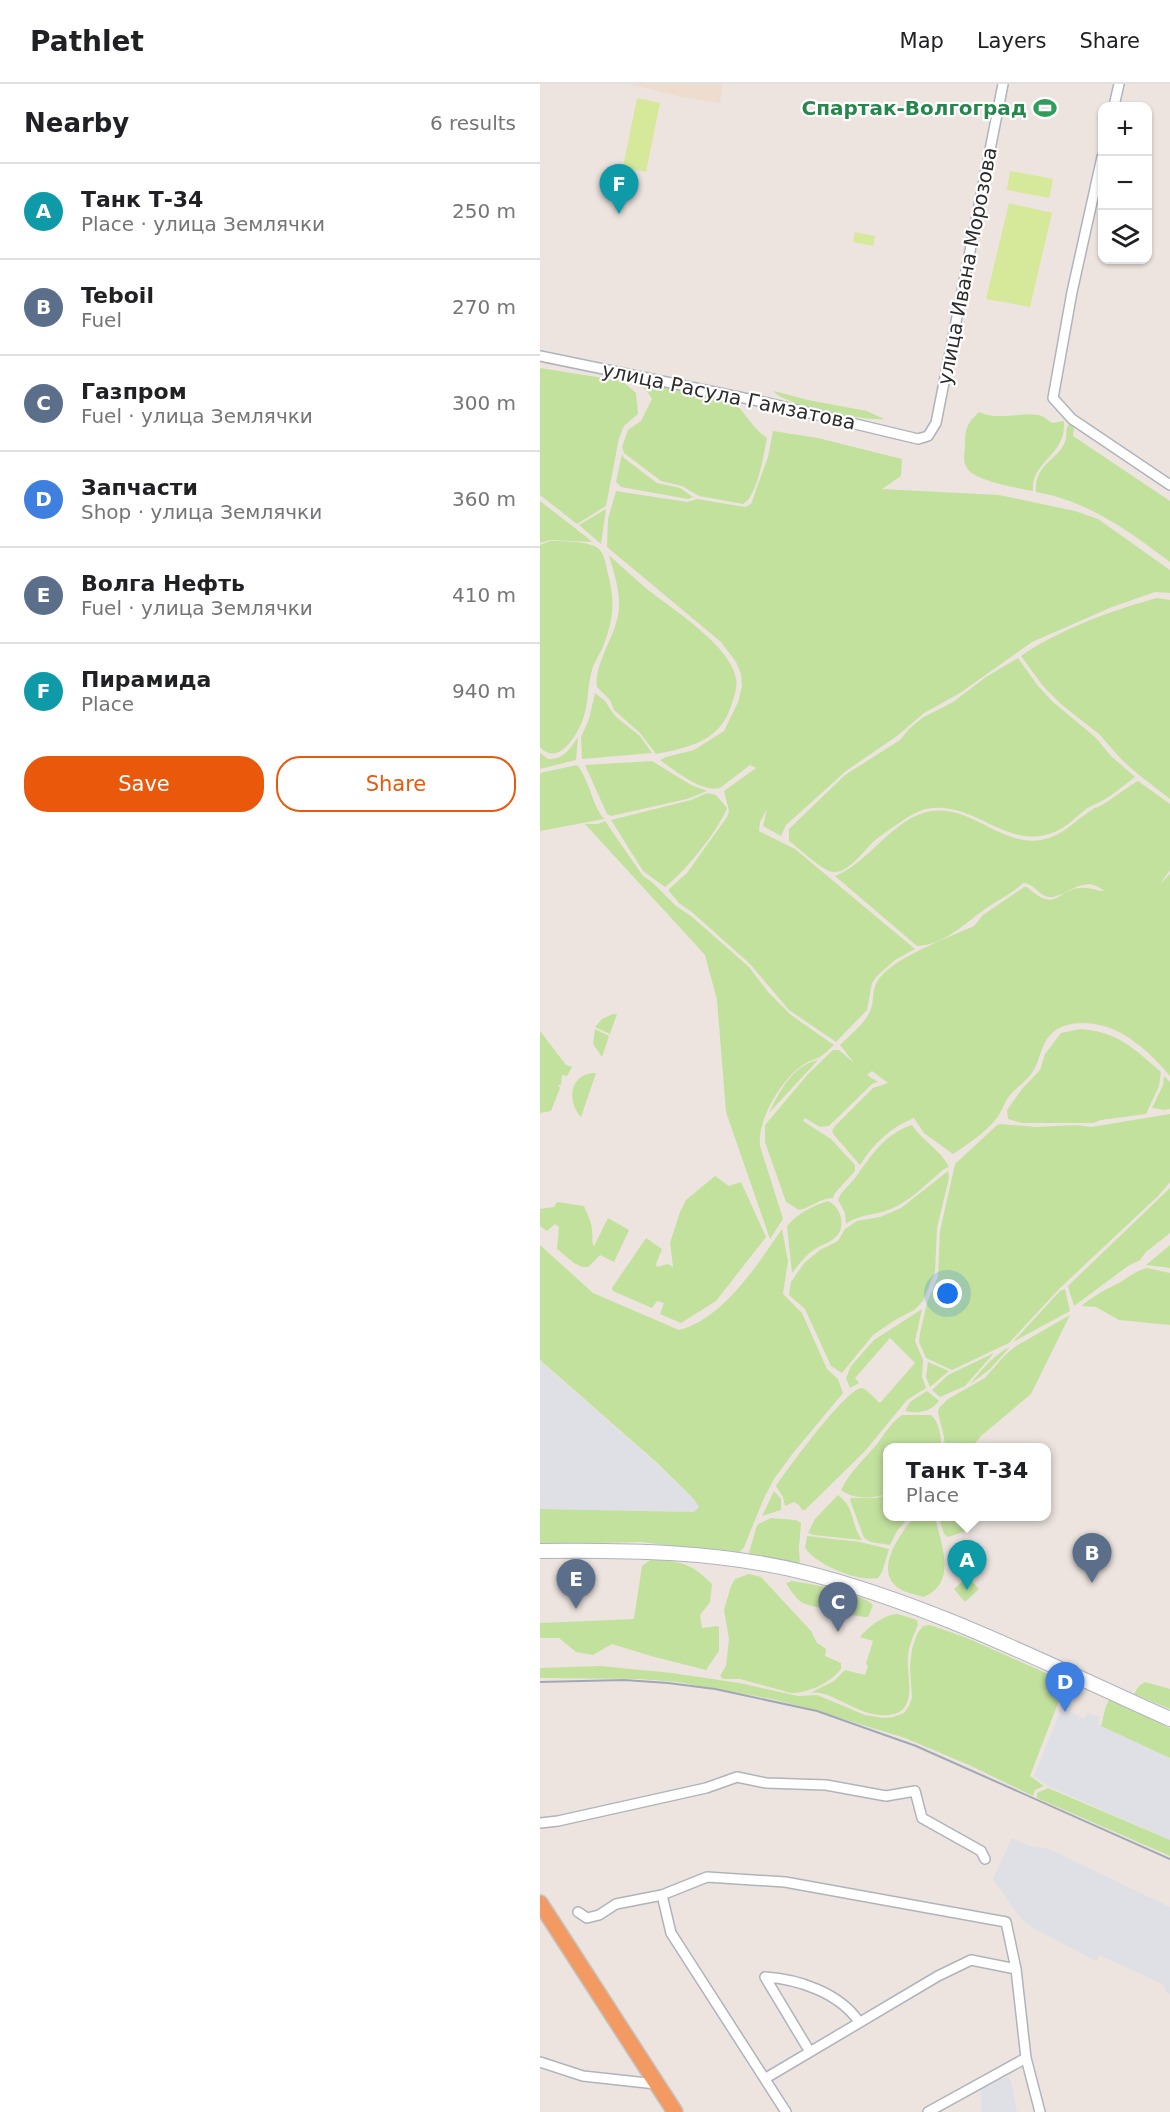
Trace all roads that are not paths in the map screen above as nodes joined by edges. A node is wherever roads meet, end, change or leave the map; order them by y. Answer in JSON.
{"nodes":[{"id":1,"x":1003,"y":84,"type":"edge"},
{"id":2,"x":1119,"y":84,"type":"edge"},
{"id":3,"x":1115,"y":102,"type":"edge"},
{"id":4,"x":1098,"y":175,"type":"edge"},
{"id":5,"x":540,"y":356,"type":"edge"},
{"id":6,"x":918,"y":439,"type":"joint"},
{"id":7,"x":1170,"y":485,"type":"edge"},
{"id":8,"x":540,"y":1551,"type":"edge"},
{"id":9,"x":1170,"y":1719,"type":"edge"},
{"id":10,"x":540,"y":1823,"type":"edge"},
{"id":11,"x":985,"y":1859,"type":"dead end"},
{"id":12,"x":662,"y":1895,"type":"junction"},
{"id":13,"x":540,"y":1903,"type":"edge"},
{"id":14,"x":578,"y":1912,"type":"dead end"},
{"id":15,"x":1016,"y":1969,"type":"junction"},
{"id":16,"x":859,"y":2022,"type":"junction"},
{"id":17,"x":810,"y":2052,"type":"junction"},
{"id":18,"x":1026,"y":2058,"type":"junction"},
{"id":19,"x":540,"y":2062,"type":"edge"},
{"id":20,"x":765,"y":2078,"type":"junction"},
{"id":21,"x":656,"y":2084,"type":"junction"},
{"id":22,"x":675,"y":2112,"type":"edge"},
{"id":23,"x":786,"y":2112,"type":"edge"},
{"id":24,"x":928,"y":2112,"type":"edge"},
{"id":25,"x":1040,"y":2112,"type":"edge"}],
"edges":[{"from":1,"to":6,"type":"street","name":"улица Ивана Морозова"},
{"from":2,"to":3,"type":"street"},
{"from":4,"to":7,"type":"street"},
{"from":5,"to":6,"type":"street","name":"улица Расула Гамзатова"},
{"from":8,"to":9,"type":"main road"},
{"from":10,"to":11,"type":"street"},
{"from":12,"to":14,"type":"street"},
{"from":12,"to":15,"type":"street"},
{"from":12,"to":20,"type":"street"},
{"from":13,"to":21,"type":"highway"},
{"from":15,"to":16,"type":"street"},
{"from":15,"to":18,"type":"street"},
{"from":16,"to":17,"type":"street"},
{"from":16,"to":17,"type":"street"},
{"from":17,"to":20,"type":"street"},
{"from":18,"to":24,"type":"street"},
{"from":18,"to":25,"type":"street"},
{"from":19,"to":21,"type":"street"},
{"from":20,"to":23,"type":"street"},
{"from":21,"to":22,"type":"highway"}]}
